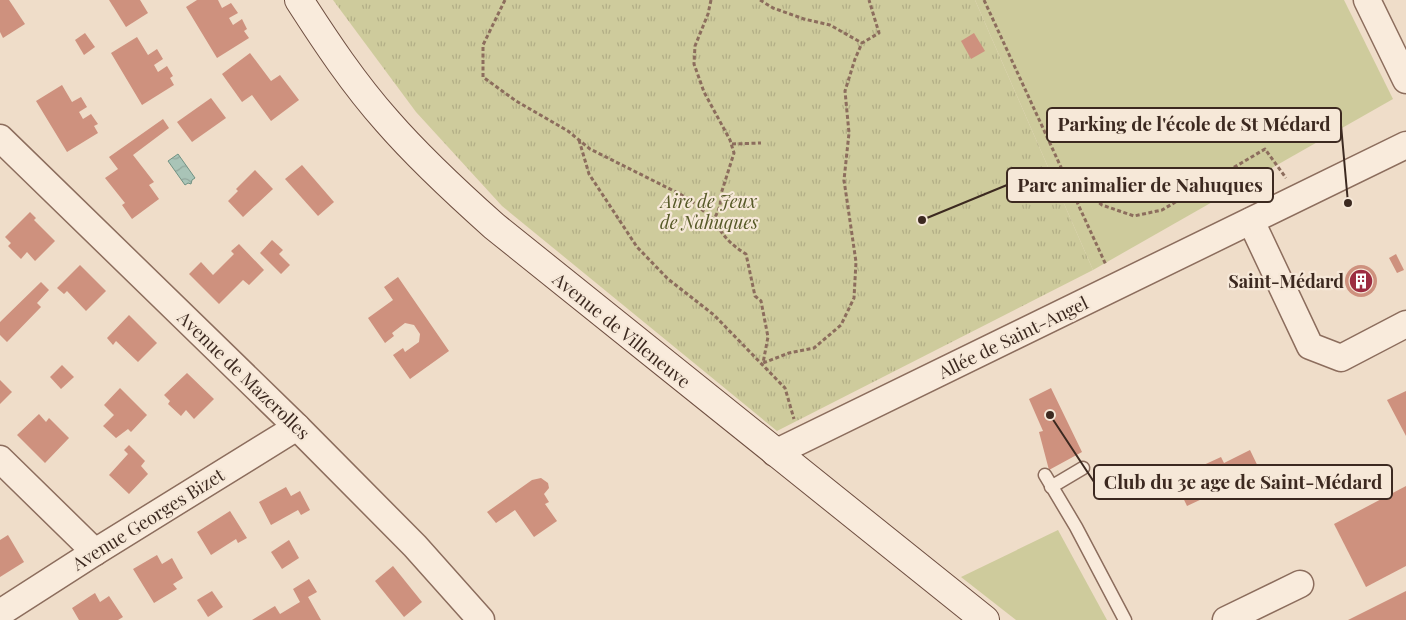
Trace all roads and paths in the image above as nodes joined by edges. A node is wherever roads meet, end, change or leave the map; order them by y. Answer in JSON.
{"nodes":[{"id":1,"x":299,"y":0,"type":"edge"},
{"id":2,"x":505,"y":0,"type":"edge"},
{"id":3,"x":711,"y":0,"type":"edge"},
{"id":4,"x":760,"y":0,"type":"edge"},
{"id":5,"x":869,"y":0,"type":"edge"},
{"id":6,"x":984,"y":0,"type":"edge"},
{"id":7,"x":1367,"y":0,"type":"edge"},
{"id":8,"x":862,"y":42,"type":"junction"},
{"id":9,"x":1406,"y":80,"type":"edge"},
{"id":10,"x":0,"y":138,"type":"edge"},
{"id":11,"x":579,"y":140,"type":"junction"},
{"id":12,"x":761,"y":143,"type":"dead end"},
{"id":13,"x":732,"y":144,"type":"junction"},
{"id":14,"x":1406,"y":146,"type":"edge"},
{"id":15,"x":1062,"y":167,"type":"junction"},
{"id":16,"x":1300,"y":198,"type":"junction"},
{"id":17,"x":714,"y":220,"type":"junction"},
{"id":18,"x":1251,"y":221,"type":"junction"},
{"id":19,"x":1116,"y":287,"type":"junction"},
{"id":20,"x":1406,"y":324,"type":"edge"},
{"id":21,"x":763,"y":363,"type":"junction"},
{"id":22,"x":298,"y":427,"type":"junction"},
{"id":23,"x":787,"y":447,"type":"junction"},
{"id":24,"x":0,"y":459,"type":"edge"},
{"id":25,"x":1083,"y":468,"type":"dead end"},
{"id":26,"x":94,"y":552,"type":"junction"},
{"id":27,"x":1300,"y":584,"type":"dead end"},
{"id":28,"x":0,"y":613,"type":"edge"},
{"id":29,"x":480,"y":620,"type":"edge"},
{"id":30,"x":985,"y":620,"type":"edge"},
{"id":31,"x":1125,"y":620,"type":"edge"},
{"id":32,"x":1226,"y":620,"type":"edge"}],
"edges":[{"from":1,"to":23,"type":"main road","name":"Avenue de Villeneuve"},
{"from":2,"to":11,"type":"path"},
{"from":3,"to":13,"type":"path"},
{"from":4,"to":8,"type":"path"},
{"from":5,"to":8,"type":"path"},
{"from":6,"to":15,"type":"path"},
{"from":7,"to":9,"type":"street"},
{"from":8,"to":21,"type":"path"},
{"from":10,"to":22,"type":"street","name":"Avenue de Mazerolles"},
{"from":11,"to":17,"type":"path"},
{"from":11,"to":21,"type":"path"},
{"from":12,"to":13,"type":"path"},
{"from":13,"to":17,"type":"path"},
{"from":14,"to":16,"type":"street","name":"Allée de Saint-Angel"},
{"from":15,"to":16,"type":"path"},
{"from":15,"to":19,"type":"path"},
{"from":16,"to":18,"type":"street","name":"Allée de Saint-Angel"},
{"from":17,"to":21,"type":"path"},
{"from":18,"to":19,"type":"street","name":"Allée de Saint-Angel"},
{"from":18,"to":20,"type":"street"},
{"from":19,"to":23,"type":"street","name":"Allée de Saint-Angel"},
{"from":21,"to":23,"type":"path"},
{"from":22,"to":26,"type":"street","name":"Avenue Georges Bizet"},
{"from":22,"to":29,"type":"street","name":"Avenue de Mazerolles"},
{"from":23,"to":30,"type":"main road","name":"Avenue de Villeneuve"},
{"from":24,"to":26,"type":"street"},
{"from":25,"to":31,"type":"lane"},
{"from":26,"to":28,"type":"street","name":"Avenue Georges Bizet"},
{"from":27,"to":32,"type":"street"}]}
